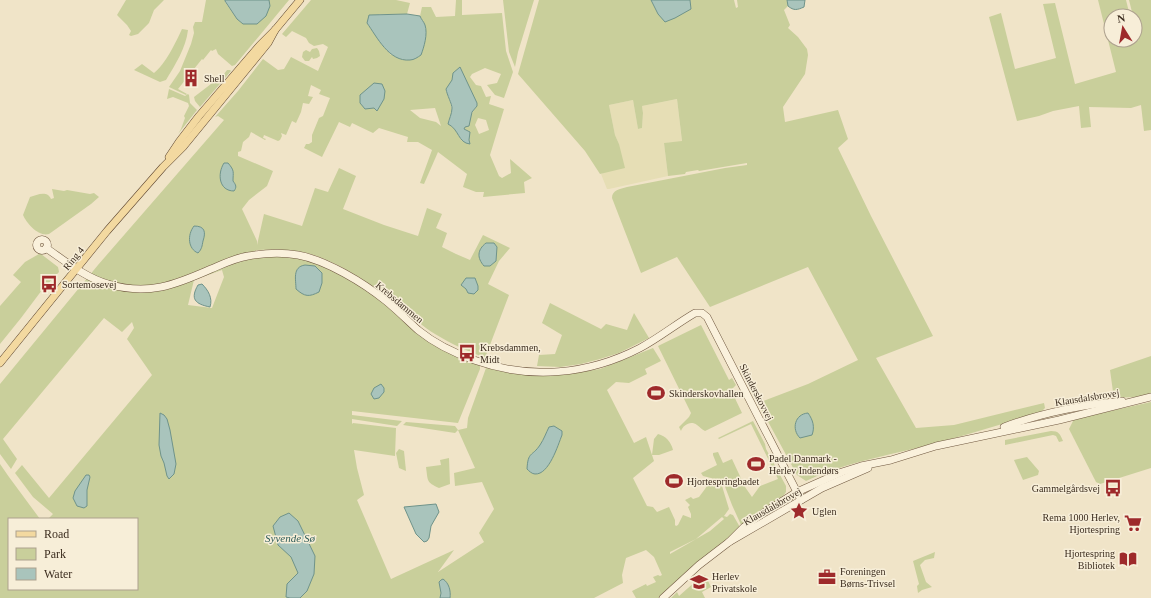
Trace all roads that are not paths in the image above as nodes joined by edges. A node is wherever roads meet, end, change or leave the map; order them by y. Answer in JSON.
{"nodes":[{"id":1,"x":300,"y":0,"type":"edge"},
{"id":2,"x":46,"y":248,"type":"dead end"},
{"id":3,"x":77,"y":268,"type":"junction"},
{"id":4,"x":684,"y":320,"type":"joint"},
{"id":5,"x":0,"y":364,"type":"edge"},
{"id":6,"x":1149,"y":398,"type":"edge"},
{"id":7,"x":891,"y":460,"type":"junction"},
{"id":8,"x":797,"y":492,"type":"junction"},
{"id":9,"x":801,"y":500,"type":"junction"},
{"id":10,"x":729,"y":542,"type":"junction"},
{"id":11,"x":662,"y":598,"type":"edge"}],
"edges":[{"from":1,"to":3,"type":"main road","name":"Ring 4"},
{"from":2,"to":3,"type":"street"},
{"from":3,"to":4,"type":"street","name":"Krebsdammen"},
{"from":3,"to":5,"type":"main road","name":"Ring 4"},
{"from":4,"to":8,"type":"street","name":"Skinderskovvej"},
{"from":6,"to":7,"type":"street","name":"Klausdalsbrovej"},
{"from":7,"to":8,"type":"street","name":"Klausdalsbrovej"},
{"from":7,"to":9,"type":"street","name":"Klausdalsbrovej"},
{"from":8,"to":9,"type":"street","name":"Skinderskovvej"},
{"from":8,"to":10,"type":"street","name":"Klausdalsbrovej"},
{"from":9,"to":10,"type":"street","name":"Klausdalsbrovej"},
{"from":10,"to":11,"type":"street","name":"Klausdalsbrovej"}]}
